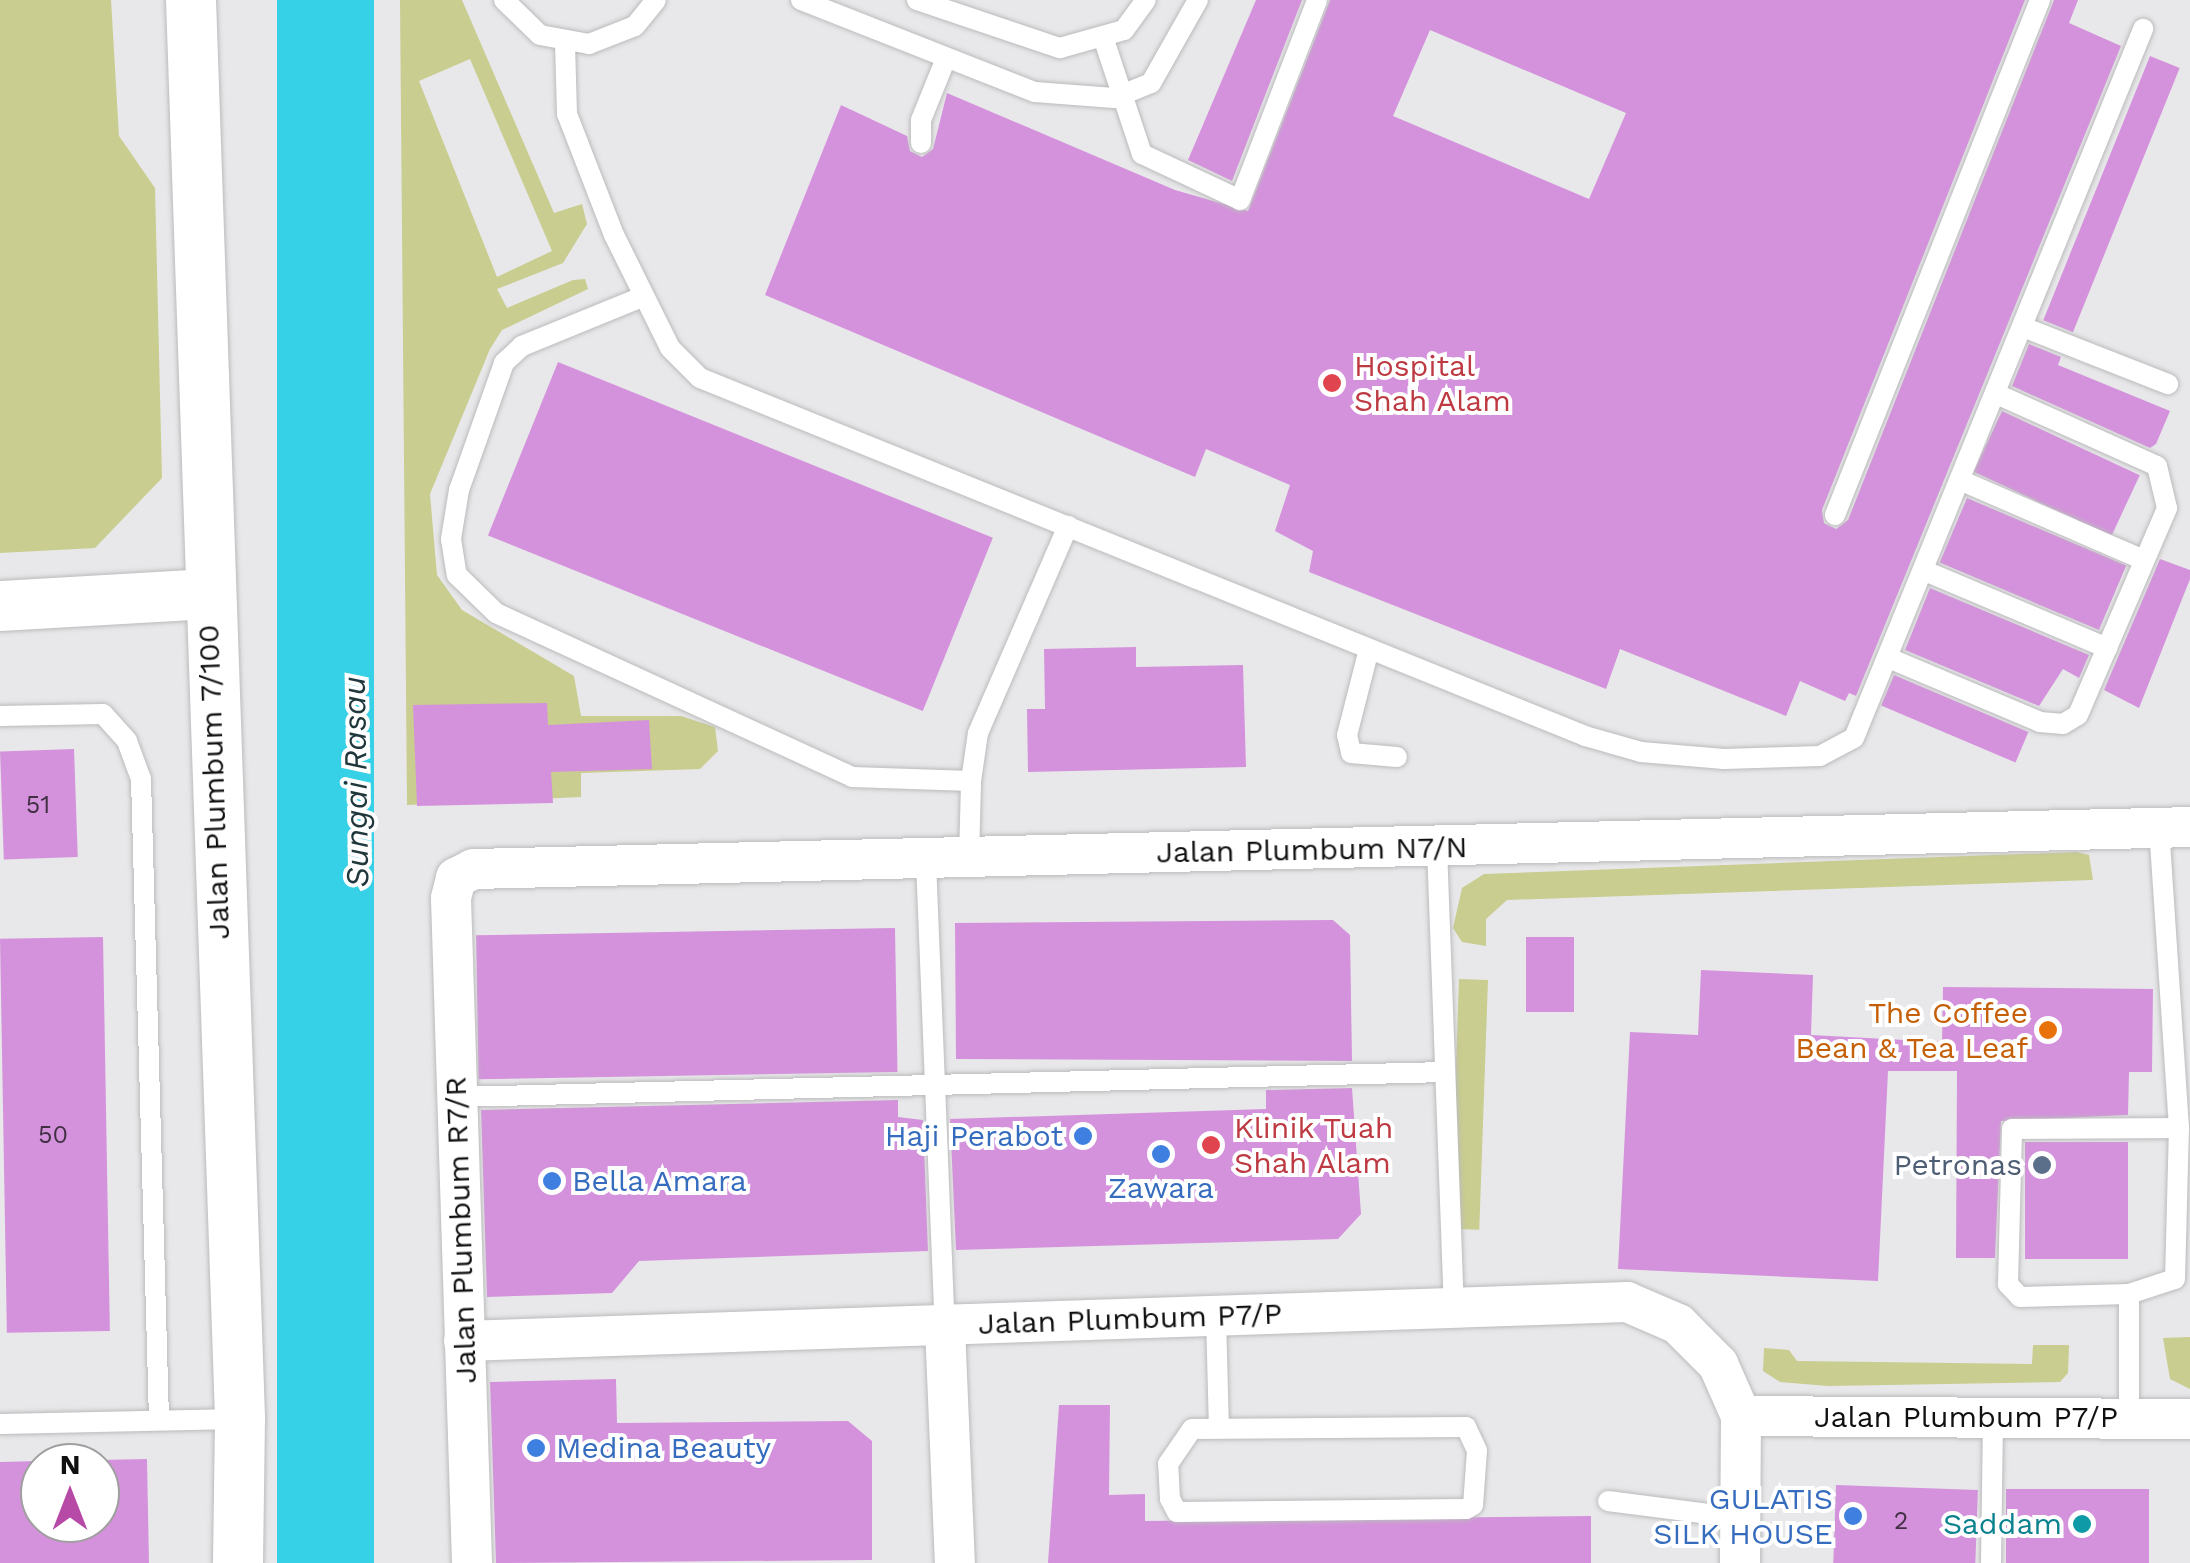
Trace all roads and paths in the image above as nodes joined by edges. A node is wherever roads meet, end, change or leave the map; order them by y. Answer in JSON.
{"nodes":[{"id":1,"x":190,"y":0,"type":"edge"},
{"id":2,"x":504,"y":0,"type":"edge"},
{"id":3,"x":656,"y":0,"type":"edge"},
{"id":4,"x":800,"y":0,"type":"edge"},
{"id":5,"x":917,"y":0,"type":"edge"},
{"id":6,"x":1146,"y":0,"type":"edge"},
{"id":7,"x":1198,"y":0,"type":"edge"},
{"id":8,"x":1317,"y":0,"type":"edge"},
{"id":9,"x":2040,"y":0,"type":"edge"},
{"id":10,"x":2144,"y":29,"type":"dead end"},
{"id":11,"x":1104,"y":40,"type":"junction"},
{"id":12,"x":565,"y":43,"type":"junction"},
{"id":13,"x":946,"y":58,"type":"junction"},
{"id":14,"x":1121,"y":96,"type":"junction"},
{"id":15,"x":921,"y":143,"type":"dead end"},
{"id":16,"x":642,"y":297,"type":"junction"},
{"id":17,"x":2023,"y":327,"type":"junction"},
{"id":18,"x":2168,"y":384,"type":"dead end"},
{"id":19,"x":1997,"y":394,"type":"junction"},
{"id":20,"x":1962,"y":481,"type":"junction"},
{"id":21,"x":1835,"y":515,"type":"dead end"},
{"id":22,"x":1068,"y":526,"type":"junction"},
{"id":23,"x":2144,"y":560,"type":"junction"},
{"id":24,"x":1925,"y":571,"type":"junction"},
{"id":25,"x":206,"y":594,"type":"junction"},
{"id":26,"x":0,"y":606,"type":"edge"},
{"id":27,"x":2107,"y":648,"type":"junction"},
{"id":28,"x":1369,"y":649,"type":"junction"},
{"id":29,"x":1890,"y":659,"type":"junction"},
{"id":30,"x":0,"y":716,"type":"edge"},
{"id":31,"x":1397,"y":758,"type":"dead end"},
{"id":32,"x":971,"y":781,"type":"junction"},
{"id":33,"x":2174,"y":828,"type":"edge"},
{"id":34,"x":1437,"y":847,"type":"junction"},
{"id":35,"x":969,"y":859,"type":"junction"},
{"id":36,"x":926,"y":860,"type":"junction"},
{"id":37,"x":451,"y":898,"type":"joint"},
{"id":38,"x":1442,"y":1072,"type":"junction"},
{"id":39,"x":933,"y":1090,"type":"junction"},
{"id":40,"x":458,"y":1097,"type":"junction"},
{"id":41,"x":2179,"y":1128,"type":"junction"},
{"id":42,"x":2184,"y":1228,"type":"edge"},
{"id":43,"x":2129,"y":1294,"type":"junction"},
{"id":44,"x":1454,"y":1306,"type":"junction"},
{"id":45,"x":1216,"y":1316,"type":"junction"},
{"id":46,"x":945,"y":1327,"type":"junction"},
{"id":47,"x":464,"y":1341,"type":"junction"},
{"id":48,"x":1741,"y":1416,"type":"junction"},
{"id":49,"x":1994,"y":1418,"type":"junction"},
{"id":50,"x":240,"y":1419,"type":"junction"},
{"id":51,"x":2129,"y":1419,"type":"junction"},
{"id":52,"x":2190,"y":1419,"type":"edge"},
{"id":53,"x":158,"y":1420,"type":"junction"},
{"id":54,"x":0,"y":1424,"type":"edge"},
{"id":55,"x":1218,"y":1427,"type":"junction"},
{"id":56,"x":1608,"y":1502,"type":"dead end"},
{"id":57,"x":1740,"y":1518,"type":"junction"},
{"id":58,"x":238,"y":1563,"type":"edge"},
{"id":59,"x":472,"y":1563,"type":"edge"},
{"id":60,"x":955,"y":1563,"type":"edge"},
{"id":61,"x":1740,"y":1563,"type":"edge"},
{"id":62,"x":1991,"y":1563,"type":"edge"}],
"edges":[{"from":1,"to":25,"type":"street","name":"Jalan Plumbum 7/100"},
{"from":2,"to":12,"type":"lane"},
{"from":3,"to":12,"type":"lane"},
{"from":4,"to":13,"type":"lane"},
{"from":5,"to":11,"type":"lane"},
{"from":6,"to":11,"type":"lane"},
{"from":7,"to":14,"type":"lane"},
{"from":8,"to":14,"type":"lane"},
{"from":9,"to":21,"type":"lane"},
{"from":10,"to":17,"type":"lane"},
{"from":11,"to":14,"type":"lane"},
{"from":12,"to":16,"type":"lane"},
{"from":13,"to":14,"type":"lane"},
{"from":13,"to":15,"type":"lane"},
{"from":16,"to":22,"type":"lane"},
{"from":16,"to":32,"type":"lane"},
{"from":17,"to":18,"type":"lane"},
{"from":17,"to":19,"type":"lane"},
{"from":19,"to":20,"type":"lane"},
{"from":19,"to":23,"type":"lane"},
{"from":20,"to":23,"type":"lane"},
{"from":20,"to":24,"type":"lane"},
{"from":22,"to":28,"type":"lane"},
{"from":22,"to":32,"type":"lane"},
{"from":23,"to":27,"type":"lane"},
{"from":24,"to":27,"type":"lane"},
{"from":24,"to":29,"type":"lane"},
{"from":25,"to":26,"type":"street"},
{"from":25,"to":50,"type":"street","name":"Jalan Plumbum 7/100"},
{"from":27,"to":29,"type":"lane"},
{"from":28,"to":29,"type":"lane"},
{"from":28,"to":31,"type":"lane"},
{"from":30,"to":53,"type":"lane"},
{"from":32,"to":35,"type":"lane"},
{"from":33,"to":34,"type":"street","name":"Jalan Plumbum N7/N"},
{"from":33,"to":41,"type":"lane"},
{"from":34,"to":35,"type":"street","name":"Jalan Plumbum N7/N"},
{"from":34,"to":38,"type":"lane"},
{"from":35,"to":36,"type":"street","name":"Jalan Plumbum N7/N"},
{"from":36,"to":37,"type":"street","name":"Jalan Plumbum N7/N"},
{"from":36,"to":39,"type":"lane"},
{"from":37,"to":40,"type":"street","name":"Jalan Plumbum R7/R"},
{"from":38,"to":39,"type":"lane"},
{"from":38,"to":44,"type":"lane"},
{"from":39,"to":40,"type":"lane"},
{"from":39,"to":46,"type":"lane"},
{"from":40,"to":47,"type":"street","name":"Jalan Plumbum R7/R"},
{"from":41,"to":42,"type":"lane"},
{"from":41,"to":43,"type":"lane"},
{"from":42,"to":43,"type":"lane"},
{"from":43,"to":51,"type":"lane"},
{"from":44,"to":45,"type":"street","name":"Jalan Plumbum P7/P"},
{"from":44,"to":48,"type":"street","name":"Jalan Plumbum P7/P"},
{"from":45,"to":46,"type":"street","name":"Jalan Plumbum P7/P"},
{"from":45,"to":55,"type":"lane"},
{"from":46,"to":47,"type":"street","name":"Jalan Plumbum P7/P"},
{"from":46,"to":60,"type":"street"},
{"from":47,"to":59,"type":"street","name":"Jalan Plumbum R7/R"},
{"from":48,"to":49,"type":"street","name":"Jalan Plumbum P7/P"},
{"from":48,"to":57,"type":"street","name":"Jalan Plumbum P7/P"},
{"from":49,"to":51,"type":"street","name":"Jalan Plumbum P7/P"},
{"from":49,"to":62,"type":"lane"},
{"from":50,"to":53,"type":"lane"},
{"from":50,"to":58,"type":"street","name":"Jalan Plumbum 7/100"},
{"from":51,"to":52,"type":"street","name":"Jalan Plumbum P7/P"},
{"from":53,"to":54,"type":"lane"},
{"from":55,"to":55,"type":"lane"},
{"from":56,"to":57,"type":"lane"},
{"from":57,"to":61,"type":"street","name":"Jalan Plumbum P7/P"}]}
